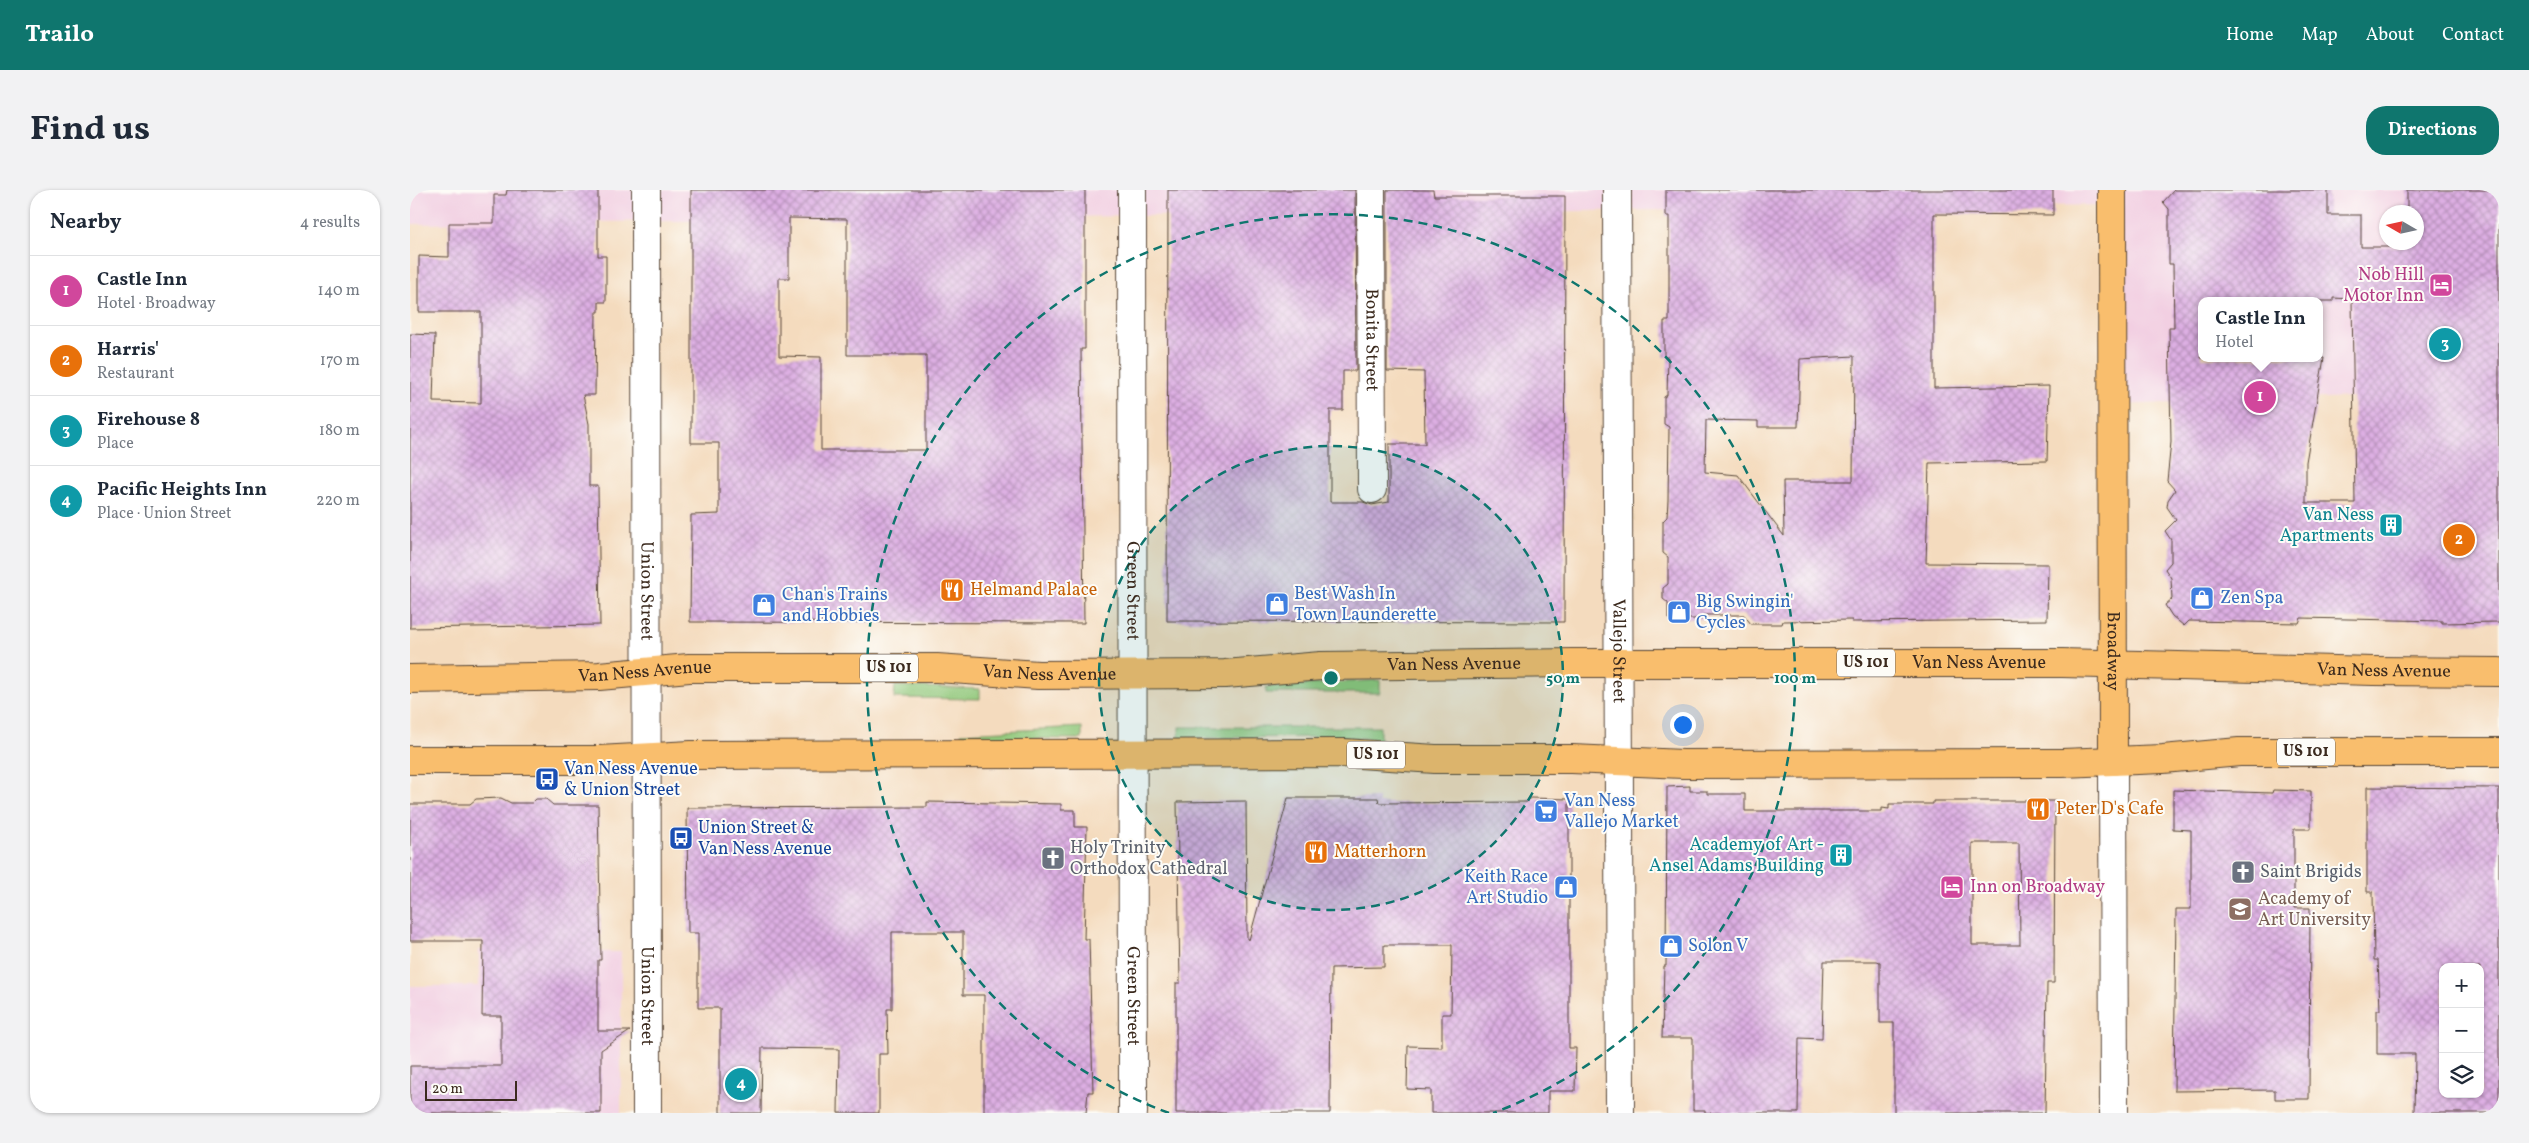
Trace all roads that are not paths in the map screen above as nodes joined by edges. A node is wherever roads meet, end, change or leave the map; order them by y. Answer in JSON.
{"nodes":[{"id":1,"x":646,"y":190,"type":"edge"},
{"id":2,"x":1132,"y":190,"type":"edge"},
{"id":3,"x":1371,"y":190,"type":"edge"},
{"id":4,"x":1618,"y":190,"type":"edge"},
{"id":5,"x":2112,"y":190,"type":"edge"},
{"id":6,"x":1372,"y":489,"type":"dead end"},
{"id":7,"x":2112,"y":663,"type":"junction"},
{"id":8,"x":1619,"y":664,"type":"junction"},
{"id":9,"x":646,"y":671,"type":"junction"},
{"id":10,"x":2499,"y":672,"type":"edge"},
{"id":11,"x":1132,"y":674,"type":"junction"},
{"id":12,"x":410,"y":679,"type":"edge"},
{"id":13,"x":2499,"y":752,"type":"edge"},
{"id":14,"x":1132,"y":754,"type":"junction"},
{"id":15,"x":647,"y":758,"type":"junction"},
{"id":16,"x":410,"y":760,"type":"edge"},
{"id":17,"x":1620,"y":761,"type":"junction"},
{"id":18,"x":2112,"y":761,"type":"junction"},
{"id":19,"x":647,"y":1113,"type":"edge"},
{"id":20,"x":1133,"y":1113,"type":"edge"},
{"id":21,"x":1620,"y":1113,"type":"edge"},
{"id":22,"x":2114,"y":1113,"type":"edge"}],
"edges":[{"from":1,"to":9,"type":"street","name":"Union Street"},
{"from":2,"to":11,"type":"street","name":"Green Street"},
{"from":3,"to":6,"type":"street","name":"Bonita Street"},
{"from":4,"to":8,"type":"street","name":"Vallejo Street"},
{"from":5,"to":7,"type":"main road","name":"Broadway"},
{"from":7,"to":8,"type":"main road","name":"Van Ness Avenue","number":"US 101"},
{"from":7,"to":10,"type":"main road","name":"Van Ness Avenue","number":"US 101"},
{"from":7,"to":18,"type":"main road","name":"Broadway"},
{"from":8,"to":11,"type":"main road","name":"Van Ness Avenue","number":"US 101"},
{"from":8,"to":17,"type":"street","name":"Vallejo Street"},
{"from":9,"to":11,"type":"main road","name":"Van Ness Avenue","number":"US 101"},
{"from":9,"to":12,"type":"main road","name":"Van Ness Avenue","number":"US 101"},
{"from":9,"to":15,"type":"street","name":"Union Street"},
{"from":11,"to":14,"type":"street","name":"Green Street"},
{"from":13,"to":18,"type":"main road","number":"US 101"},
{"from":14,"to":15,"type":"main road","number":"US 101"},
{"from":14,"to":17,"type":"main road","number":"US 101"},
{"from":14,"to":20,"type":"street","name":"Green Street"},
{"from":15,"to":16,"type":"main road","number":"US 101"},
{"from":15,"to":19,"type":"street","name":"Union Street"},
{"from":17,"to":18,"type":"main road","number":"US 101"},
{"from":17,"to":21,"type":"street","name":"Vallejo Street"},
{"from":18,"to":22,"type":"street","name":"Broadway"}]}
